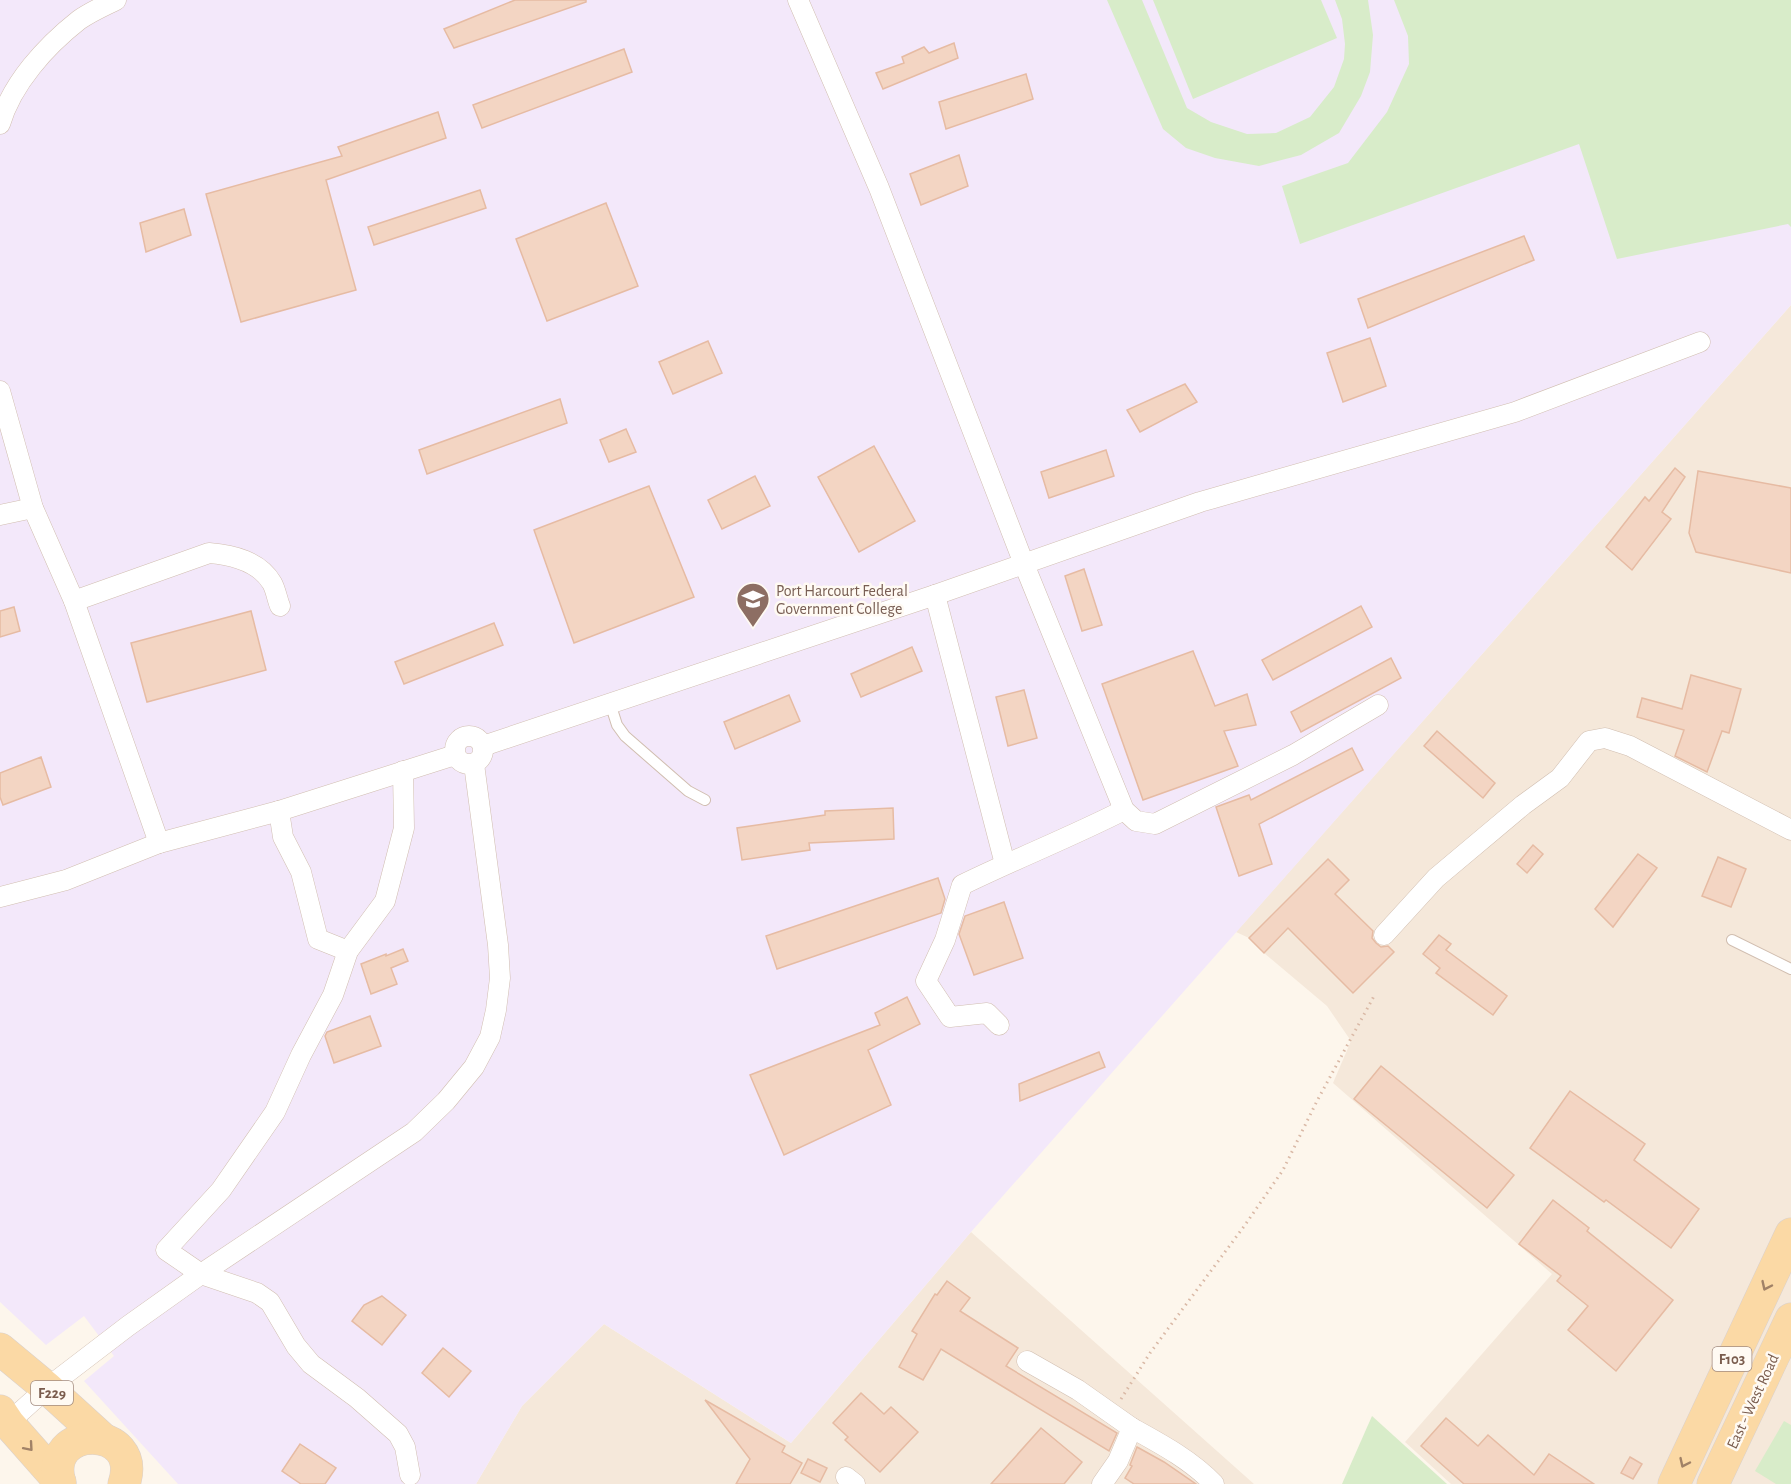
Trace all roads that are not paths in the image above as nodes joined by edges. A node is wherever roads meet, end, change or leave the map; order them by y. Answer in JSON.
{"nodes":[{"id":1,"x":116,"y":0,"type":"edge"},
{"id":2,"x":798,"y":0,"type":"edge"},
{"id":3,"x":0,"y":124,"type":"edge"},
{"id":4,"x":1700,"y":342,"type":"dead end"},
{"id":5,"x":0,"y":391,"type":"edge"},
{"id":6,"x":33,"y":508,"type":"junction"},
{"id":7,"x":0,"y":515,"type":"edge"},
{"id":8,"x":1024,"y":564,"type":"junction"},
{"id":9,"x":934,"y":595,"type":"junction"},
{"id":10,"x":74,"y":602,"type":"junction"},
{"id":11,"x":279,"y":606,"type":"dead end"},
{"id":12,"x":610,"y":703,"type":"junction"},
{"id":13,"x":1378,"y":705,"type":"dead end"},
{"id":14,"x":483,"y":746,"type":"junction"},
{"id":15,"x":455,"y":755,"type":"junction"},
{"id":16,"x":474,"y":764,"type":"junction"},
{"id":17,"x":403,"y":771,"type":"junction"},
{"id":18,"x":705,"y":800,"type":"dead end"},
{"id":19,"x":1124,"y":810,"type":"junction"},
{"id":20,"x":279,"y":811,"type":"junction"},
{"id":21,"x":1791,"y":830,"type":"edge"},
{"id":22,"x":159,"y":843,"type":"junction"},
{"id":23,"x":1005,"y":864,"type":"junction"},
{"id":24,"x":0,"y":897,"type":"edge"},
{"id":25,"x":1384,"y":935,"type":"dead end"},
{"id":26,"x":1732,"y":940,"type":"dead end"},
{"id":27,"x":348,"y":951,"type":"junction"},
{"id":28,"x":1791,"y":969,"type":"edge"},
{"id":29,"x":999,"y":1025,"type":"dead end"},
{"id":30,"x":1791,"y":1233,"type":"edge"},
{"id":31,"x":201,"y":1274,"type":"junction"},
{"id":32,"x":1791,"y":1319,"type":"edge"},
{"id":33,"x":0,"y":1349,"type":"edge"},
{"id":34,"x":1027,"y":1361,"type":"dead end"},
{"id":35,"x":47,"y":1388,"type":"junction"},
{"id":36,"x":4,"y":1417,"type":"edge"},
{"id":37,"x":1132,"y":1428,"type":"junction"},
{"id":38,"x":117,"y":1460,"type":"edge"},
{"id":39,"x":410,"y":1475,"type":"dead end"},
{"id":40,"x":60,"y":1483,"type":"edge"},
{"id":41,"x":146,"y":1484,"type":"edge"},
{"id":42,"x":1102,"y":1484,"type":"edge"},
{"id":43,"x":1214,"y":1484,"type":"edge"},
{"id":44,"x":1674,"y":1484,"type":"edge"},
{"id":45,"x":1713,"y":1484,"type":"edge"}],
"edges":[{"from":1,"to":3,"type":"street"},
{"from":2,"to":8,"type":"street"},
{"from":4,"to":8,"type":"street"},
{"from":5,"to":6,"type":"street"},
{"from":6,"to":7,"type":"street"},
{"from":6,"to":10,"type":"street"},
{"from":8,"to":9,"type":"street"},
{"from":8,"to":19,"type":"street"},
{"from":9,"to":12,"type":"street"},
{"from":9,"to":23,"type":"street"},
{"from":10,"to":11,"type":"street"},
{"from":10,"to":22,"type":"street"},
{"from":12,"to":14,"type":"street"},
{"from":12,"to":18,"type":"lane"},
{"from":13,"to":19,"type":"street"},
{"from":14,"to":15,"type":"street"},
{"from":14,"to":16,"type":"street"},
{"from":15,"to":16,"type":"street"},
{"from":15,"to":17,"type":"street"},
{"from":16,"to":31,"type":"street"},
{"from":17,"to":20,"type":"street"},
{"from":17,"to":27,"type":"street"},
{"from":19,"to":23,"type":"street"},
{"from":20,"to":22,"type":"street"},
{"from":20,"to":27,"type":"street"},
{"from":21,"to":25,"type":"street"},
{"from":22,"to":24,"type":"street"},
{"from":23,"to":29,"type":"street"},
{"from":26,"to":28,"type":"lane"},
{"from":27,"to":31,"type":"street"},
{"from":30,"to":44,"type":"main road","number":"F103","one_way":true},
{"from":31,"to":35,"type":"street"},
{"from":31,"to":39,"type":"street"},
{"from":32,"to":45,"type":"main road","name":"East - West Road","number":"F103"},
{"from":33,"to":35,"type":"main road","number":"F229"},
{"from":34,"to":37,"type":"street"},
{"from":35,"to":36,"type":"street"},
{"from":35,"to":38,"type":"main road","number":"F229"},
{"from":36,"to":40,"type":"main road","one_way":true},
{"from":37,"to":42,"type":"street"},
{"from":37,"to":43,"type":"street"},
{"from":38,"to":40,"type":"main road"},
{"from":38,"to":41,"type":"main road","number":"F229"}]}
